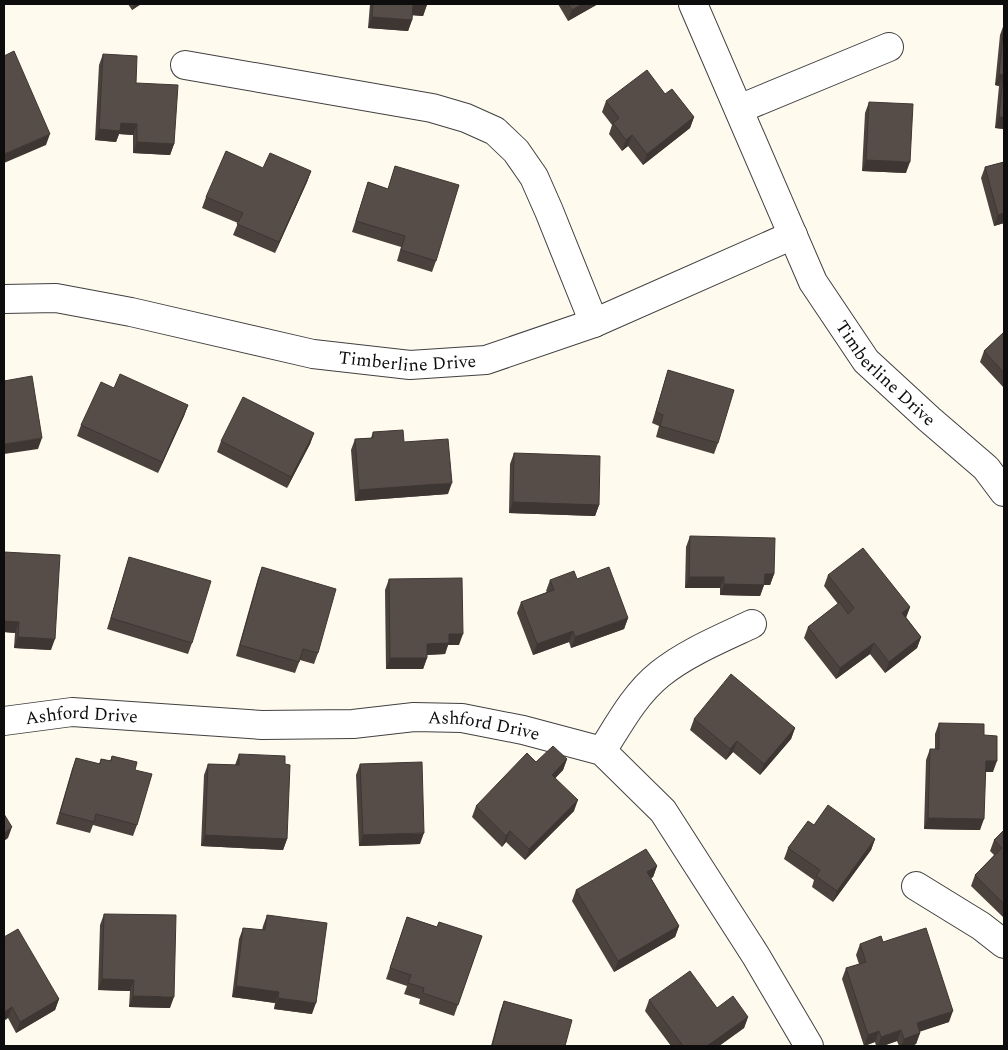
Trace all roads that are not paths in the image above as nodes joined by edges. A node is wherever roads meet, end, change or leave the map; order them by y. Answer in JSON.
{"nodes":[{"id":1,"x":694,"y":4,"type":"edge"},
{"id":2,"x":889,"y":47,"type":"dead end"},
{"id":3,"x":184,"y":65,"type":"dead end"},
{"id":4,"x":739,"y":109,"type":"junction"},
{"id":5,"x":793,"y":235,"type":"junction"},
{"id":6,"x":4,"y":299,"type":"edge"},
{"id":7,"x":594,"y":323,"type":"junction"},
{"id":8,"x":1004,"y":492,"type":"edge"},
{"id":9,"x":752,"y":624,"type":"dead end"},
{"id":10,"x":4,"y":721,"type":"edge"},
{"id":11,"x":602,"y":751,"type":"junction"},
{"id":12,"x":916,"y":886,"type":"dead end"},
{"id":13,"x":1004,"y":944,"type":"edge"},
{"id":14,"x":809,"y":1046,"type":"edge"}],
"edges":[{"from":1,"to":4,"type":"street","name":"Timberline Drive"},
{"from":2,"to":4,"type":"street"},
{"from":3,"to":7,"type":"street"},
{"from":4,"to":5,"type":"street","name":"Timberline Drive"},
{"from":5,"to":7,"type":"street","name":"Timberline Drive"},
{"from":5,"to":8,"type":"street","name":"Timberline Drive"},
{"from":6,"to":7,"type":"street","name":"Timberline Drive"},
{"from":9,"to":11,"type":"street"},
{"from":10,"to":11,"type":"street","name":"Ashford Drive"},
{"from":11,"to":14,"type":"street","name":"Ashford Drive"},
{"from":12,"to":13,"type":"street"}]}
